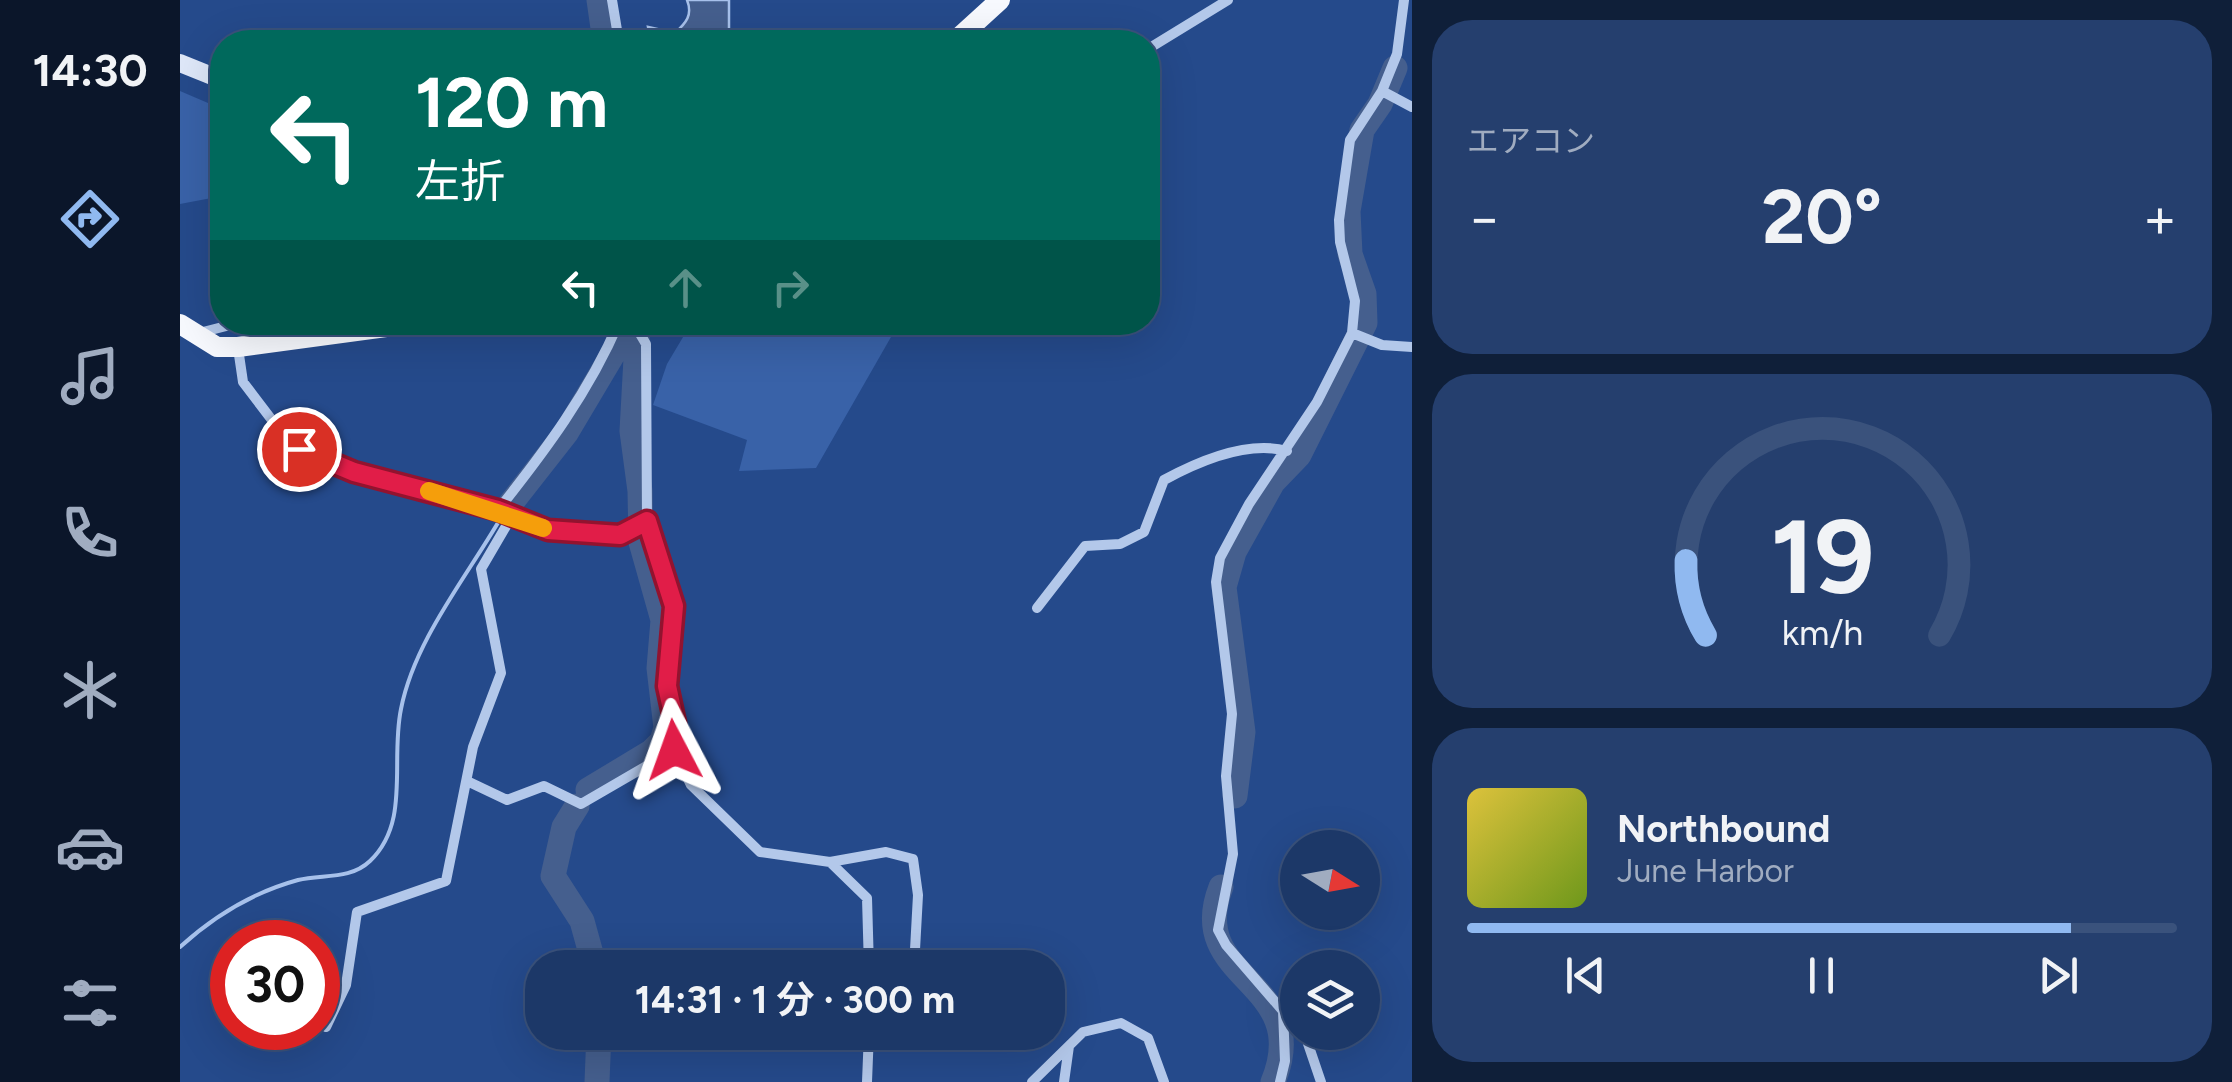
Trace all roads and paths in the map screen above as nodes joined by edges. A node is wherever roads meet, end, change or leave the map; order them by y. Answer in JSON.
{"nodes":[{"id":1,"x":612,"y":0,"type":"edge"},
{"id":2,"x":1000,"y":0,"type":"edge"},
{"id":3,"x":1228,"y":0,"type":"edge"},
{"id":4,"x":1404,"y":0,"type":"edge"},
{"id":5,"x":618,"y":30,"type":"edge"},
{"id":6,"x":967,"y":30,"type":"edge"},
{"id":7,"x":1160,"y":42,"type":"edge"},
{"id":8,"x":180,"y":63,"type":"edge"},
{"id":9,"x":210,"y":75,"type":"edge"},
{"id":10,"x":1384,"y":92,"type":"junction"},
{"id":11,"x":1412,"y":107,"type":"edge"},
{"id":12,"x":188,"y":329,"type":"edge"},
{"id":13,"x":1354,"y":334,"type":"junction"},
{"id":14,"x":327,"y":335,"type":"edge"},
{"id":15,"x":613,"y":335,"type":"edge"},
{"id":16,"x":642,"y":335,"type":"edge"},
{"id":17,"x":238,"y":347,"type":"junction"},
{"id":18,"x":1412,"y":347,"type":"edge"},
{"id":19,"x":1287,"y":451,"type":"junction"},
{"id":20,"x":498,"y":510,"type":"junction"},
{"id":21,"x":512,"y":516,"type":"junction"},
{"id":22,"x":641,"y":525,"type":"junction"},
{"id":23,"x":1037,"y":608,"type":"dead end"},
{"id":24,"x":674,"y":750,"type":"junction"},
{"id":25,"x":467,"y":781,"type":"junction"},
{"id":26,"x":830,"y":862,"type":"junction"},
{"id":27,"x":869,"y":950,"type":"edge"},
{"id":28,"x":915,"y":950,"type":"edge"},
{"id":29,"x":340,"y":997,"type":"edge"},
{"id":30,"x":1280,"y":1008,"type":"edge"},
{"id":31,"x":1069,"y":1044,"type":"junction"},
{"id":32,"x":868,"y":1050,"type":"edge"},
{"id":33,"x":1285,"y":1050,"type":"edge"},
{"id":34,"x":1310,"y":1050,"type":"edge"},
{"id":35,"x":867,"y":1082,"type":"edge"},
{"id":36,"x":1032,"y":1082,"type":"edge"},
{"id":37,"x":1064,"y":1082,"type":"edge"},
{"id":38,"x":1164,"y":1082,"type":"edge"},
{"id":39,"x":1280,"y":1082,"type":"edge"},
{"id":40,"x":1322,"y":1082,"type":"edge"}],
"edges":[{"from":1,"to":5,"type":"street"},
{"from":2,"to":6,"type":"main road"},
{"from":3,"to":7,"type":"street"},
{"from":4,"to":10,"type":"street"},
{"from":8,"to":9,"type":"street"},
{"from":10,"to":11,"type":"street"},
{"from":10,"to":13,"type":"street"},
{"from":12,"to":17,"type":"main road"},
{"from":13,"to":18,"type":"street"},
{"from":13,"to":19,"type":"street"},
{"from":14,"to":17,"type":"main road"},
{"from":15,"to":20,"type":"street"},
{"from":16,"to":22,"type":"street"},
{"from":17,"to":20,"type":"street"},
{"from":19,"to":23,"type":"street"},
{"from":19,"to":30,"type":"street"},
{"from":20,"to":21,"type":"street"},
{"from":21,"to":22,"type":"street"},
{"from":21,"to":25,"type":"street"},
{"from":22,"to":24,"type":"street"},
{"from":24,"to":25,"type":"street"},
{"from":24,"to":26,"type":"street"},
{"from":25,"to":29,"type":"street"},
{"from":26,"to":27,"type":"street"},
{"from":26,"to":28,"type":"street"},
{"from":31,"to":36,"type":"street"},
{"from":31,"to":37,"type":"street"},
{"from":31,"to":38,"type":"street"},
{"from":32,"to":35,"type":"street"},
{"from":33,"to":39,"type":"street"},
{"from":34,"to":40,"type":"street"}]}
